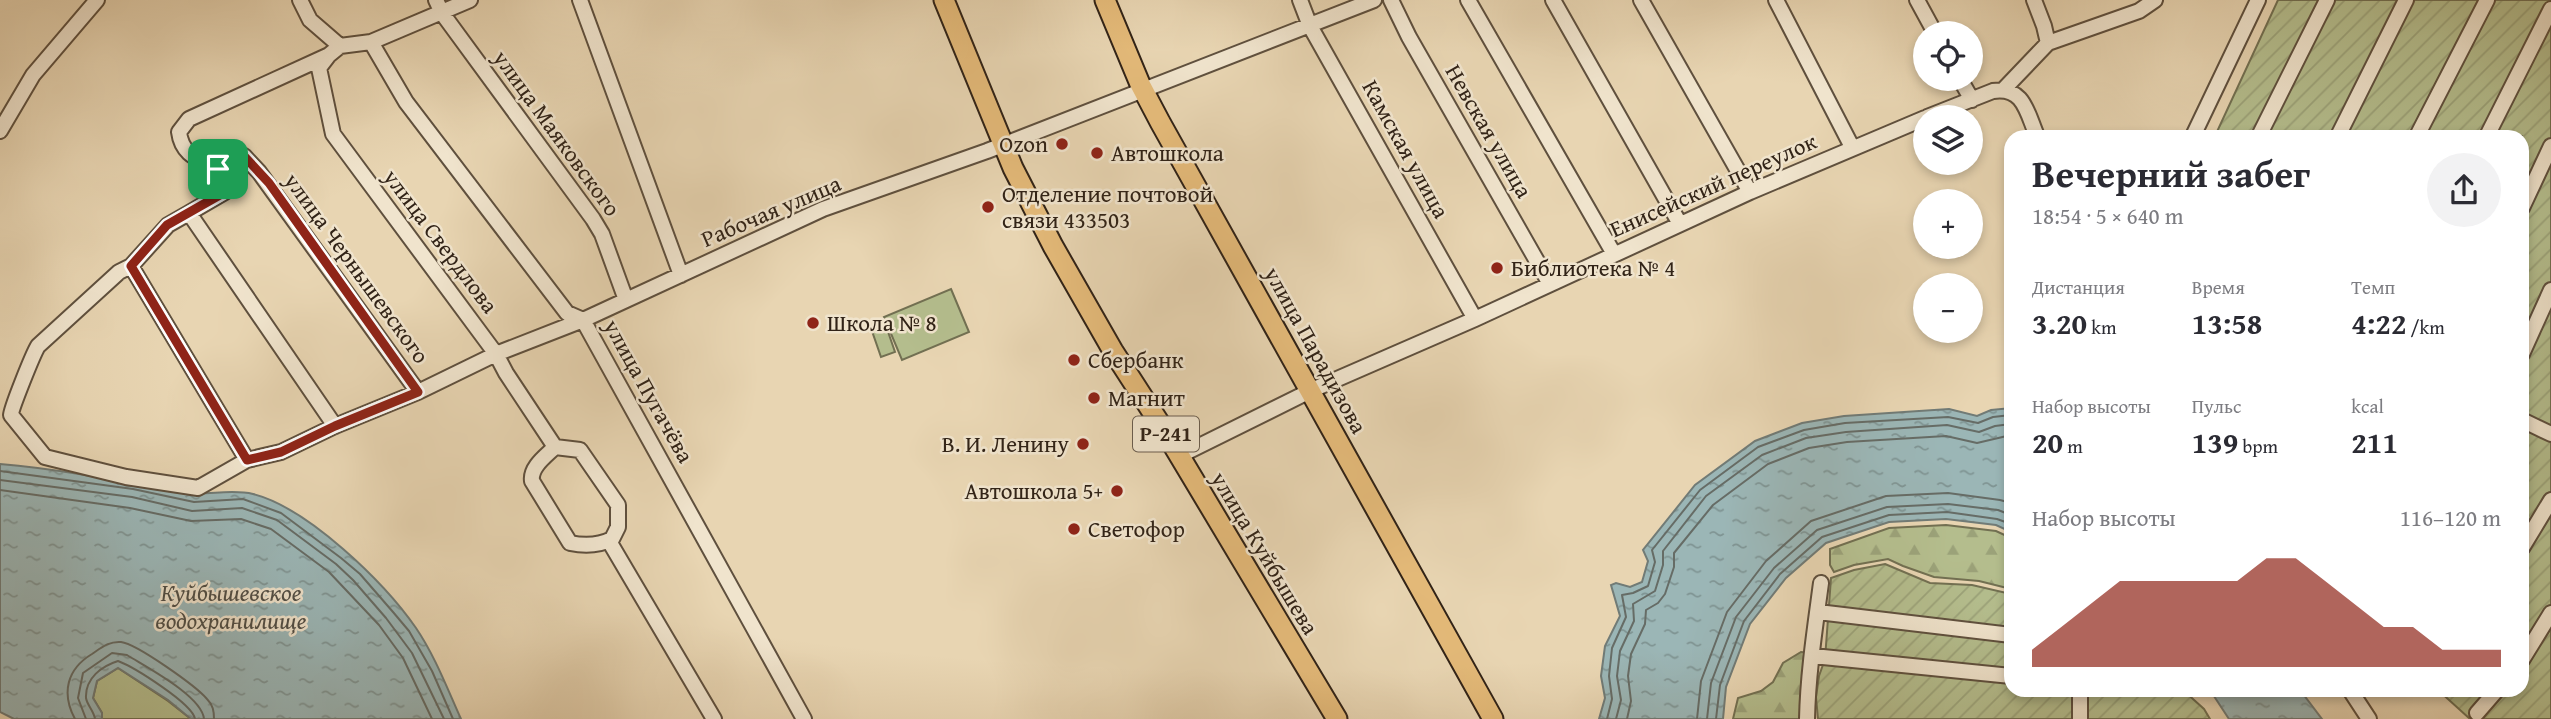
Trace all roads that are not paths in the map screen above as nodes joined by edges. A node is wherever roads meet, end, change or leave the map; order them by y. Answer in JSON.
{"nodes":[{"id":1,"x":300,"y":0,"type":"edge"},
{"id":2,"x":470,"y":0,"type":"edge"},
{"id":3,"x":580,"y":0,"type":"edge"},
{"id":4,"x":944,"y":0,"type":"edge"},
{"id":5,"x":1105,"y":0,"type":"edge"},
{"id":6,"x":1300,"y":0,"type":"edge"},
{"id":7,"x":1374,"y":0,"type":"edge"},
{"id":8,"x":1391,"y":0,"type":"edge"},
{"id":9,"x":1468,"y":0,"type":"edge"},
{"id":10,"x":1553,"y":0,"type":"edge"},
{"id":11,"x":1641,"y":0,"type":"edge"},
{"id":12,"x":1776,"y":0,"type":"edge"},
{"id":13,"x":1917,"y":0,"type":"edge"},
{"id":14,"x":2034,"y":0,"type":"edge"},
{"id":15,"x":2155,"y":0,"type":"edge"},
{"id":16,"x":2259,"y":0,"type":"edge"},
{"id":17,"x":2327,"y":0,"type":"edge"},
{"id":18,"x":2406,"y":0,"type":"edge"},
{"id":19,"x":2487,"y":0,"type":"edge"},
{"id":20,"x":93,"y":1,"type":"edge"},
{"id":21,"x":439,"y":6,"type":"edge"},
{"id":22,"x":2551,"y":9,"type":"edge"},
{"id":23,"x":1928,"y":21,"type":"edge"},
{"id":24,"x":1310,"y":26,"type":"junction"},
{"id":25,"x":371,"y":42,"type":"junction"},
{"id":26,"x":2048,"y":43,"type":"junction"},
{"id":27,"x":335,"y":51,"type":"junction"},
{"id":28,"x":2004,"y":89,"type":"junction"},
{"id":29,"x":1143,"y":90,"type":"junction"},
{"id":30,"x":1967,"y":91,"type":"edge"},
{"id":31,"x":1972,"y":100,"type":"junction"},
{"id":32,"x":1959,"y":105,"type":"edge"},
{"id":33,"x":1913,"y":123,"type":"edge"},
{"id":34,"x":2034,"y":130,"type":"edge"},
{"id":35,"x":2196,"y":130,"type":"edge"},
{"id":36,"x":2262,"y":130,"type":"edge"},
{"id":37,"x":2341,"y":130,"type":"edge"},
{"id":38,"x":2420,"y":130,"type":"edge"},
{"id":39,"x":2490,"y":130,"type":"edge"},
{"id":40,"x":0,"y":131,"type":"edge"},
{"id":41,"x":1003,"y":145,"type":"junction"},
{"id":42,"x":2551,"y":146,"type":"edge"},
{"id":43,"x":1852,"y":147,"type":"junction"},
{"id":44,"x":218,"y":169,"type":"junction"},
{"id":45,"x":1750,"y":192,"type":"junction"},
{"id":46,"x":2529,"y":193,"type":"edge"},
{"id":47,"x":189,"y":213,"type":"junction"},
{"id":48,"x":1680,"y":224,"type":"junction"},
{"id":49,"x":1614,"y":254,"type":"junction"},
{"id":50,"x":131,"y":266,"type":"junction"},
{"id":51,"x":681,"y":275,"type":"junction"},
{"id":52,"x":1550,"y":284,"type":"junction"},
{"id":53,"x":2551,"y":290,"type":"edge"},
{"id":54,"x":626,"y":300,"type":"junction"},
{"id":55,"x":1475,"y":319,"type":"junction"},
{"id":56,"x":583,"y":320,"type":"junction"},
{"id":57,"x":2529,"y":339,"type":"edge"},
{"id":58,"x":496,"y":354,"type":"junction"},
{"id":59,"x":1312,"y":390,"type":"junction"},
{"id":60,"x":418,"y":392,"type":"junction"},
{"id":61,"x":2529,"y":424,"type":"edge"},
{"id":62,"x":335,"y":426,"type":"junction"},
{"id":63,"x":2550,"y":430,"type":"edge"},
{"id":64,"x":555,"y":447,"type":"junction"},
{"id":65,"x":1179,"y":456,"type":"junction"},
{"id":66,"x":247,"y":460,"type":"junction"},
{"id":67,"x":2551,"y":500,"type":"edge"},
{"id":68,"x":2529,"y":536,"type":"edge"},
{"id":69,"x":609,"y":541,"type":"junction"},
{"id":70,"x":1821,"y":583,"type":"dead end"},
{"id":71,"x":1818,"y":612,"type":"junction"},
{"id":72,"x":2551,"y":613,"type":"edge"},
{"id":73,"x":2004,"y":634,"type":"edge"},
{"id":74,"x":2529,"y":649,"type":"edge"},
{"id":75,"x":1813,"y":656,"type":"junction"},
{"id":76,"x":2004,"y":675,"type":"edge"},
{"id":77,"x":2080,"y":697,"type":"edge"},
{"id":78,"x":2355,"y":697,"type":"edge"},
{"id":79,"x":2491,"y":697,"type":"edge"},
{"id":80,"x":2477,"y":713,"type":"dead end"},
{"id":81,"x":714,"y":719,"type":"edge"},
{"id":82,"x":804,"y":719,"type":"edge"},
{"id":83,"x":1337,"y":719,"type":"edge"},
{"id":84,"x":1493,"y":719,"type":"edge"},
{"id":85,"x":1807,"y":719,"type":"edge"},
{"id":86,"x":2080,"y":719,"type":"edge"},
{"id":87,"x":2369,"y":719,"type":"edge"}],
"edges":[{"from":1,"to":27,"type":"street"},
{"from":2,"to":21,"type":"street"},
{"from":3,"to":51,"type":"street"},
{"from":4,"to":41,"type":"highway","name":"улица Куйбышева"},
{"from":5,"to":29,"type":"highway","name":"улица Парадизова"},
{"from":6,"to":24,"type":"street","name":"Камская улица"},
{"from":7,"to":24,"type":"street","name":"Рабочая улица"},
{"from":8,"to":52,"type":"street","name":"Невская улица"},
{"from":9,"to":49,"type":"street"},
{"from":10,"to":48,"type":"street"},
{"from":11,"to":45,"type":"street"},
{"from":12,"to":43,"type":"street"},
{"from":13,"to":23,"type":"street"},
{"from":14,"to":26,"type":"street"},
{"from":15,"to":26,"type":"street"},
{"from":16,"to":35,"type":"street"},
{"from":17,"to":36,"type":"street"},
{"from":18,"to":37,"type":"street"},
{"from":19,"to":38,"type":"street"},
{"from":20,"to":40,"type":"street"},
{"from":21,"to":25,"type":"street"},
{"from":21,"to":54,"type":"street","name":"улица Маяковского"},
{"from":22,"to":39,"type":"street"},
{"from":24,"to":29,"type":"street","name":"Рабочая улица"},
{"from":24,"to":55,"type":"street","name":"Камская улица"},
{"from":25,"to":27,"type":"street"},
{"from":25,"to":56,"type":"street","name":"улица Пугачёва"},
{"from":26,"to":28,"type":"street"},
{"from":27,"to":44,"type":"street"},
{"from":27,"to":58,"type":"street","name":"улица Свердлова"},
{"from":28,"to":31,"type":"street","name":"Енисейский переулок"},
{"from":28,"to":34,"type":"street"},
{"from":29,"to":41,"type":"street","name":"Рабочая улица"},
{"from":29,"to":59,"type":"highway","name":"улица Парадизова"},
{"from":30,"to":31,"type":"street"},
{"from":31,"to":32,"type":"street","name":"Енисейский переулок"},
{"from":33,"to":43,"type":"street","name":"Енисейский переулок"},
{"from":41,"to":51,"type":"street","name":"Рабочая улица"},
{"from":41,"to":65,"type":"highway","name":"улица Куйбышева","number":"Р-241"},
{"from":42,"to":46,"type":"street"},
{"from":43,"to":45,"type":"street","name":"Енисейский переулок"},
{"from":44,"to":47,"type":"street"},
{"from":44,"to":60,"type":"street","name":"улица Чернышевского"},
{"from":45,"to":48,"type":"street","name":"Енисейский переулок"},
{"from":47,"to":50,"type":"street"},
{"from":47,"to":62,"type":"street"},
{"from":48,"to":49,"type":"street","name":"Енисейский переулок"},
{"from":49,"to":52,"type":"street","name":"Енисейский переулок"},
{"from":50,"to":66,"type":"street"},
{"from":50,"to":66,"type":"street","name":"Рабочая улица"},
{"from":51,"to":54,"type":"street","name":"Рабочая улица"},
{"from":52,"to":55,"type":"street","name":"Енисейский переулок"},
{"from":53,"to":57,"type":"street"},
{"from":54,"to":56,"type":"street","name":"Рабочая улица"},
{"from":55,"to":59,"type":"street","name":"Енисейский переулок"},
{"from":56,"to":58,"type":"street","name":"Рабочая улица"},
{"from":56,"to":82,"type":"street","name":"улица Пугачёва"},
{"from":58,"to":60,"type":"street","name":"Рабочая улица"},
{"from":58,"to":64,"type":"street","name":"улица Свердлова"},
{"from":59,"to":65,"type":"street","name":"Енисейский переулок"},
{"from":59,"to":84,"type":"highway","name":"улица Парадизова"},
{"from":60,"to":62,"type":"street","name":"Рабочая улица"},
{"from":61,"to":63,"type":"street"},
{"from":62,"to":66,"type":"street","name":"Рабочая улица"},
{"from":64,"to":69,"type":"street"},
{"from":64,"to":69,"type":"street"},
{"from":65,"to":83,"type":"highway","name":"улица Куйбышева","number":"Р-241"},
{"from":67,"to":68,"type":"street"},
{"from":69,"to":81,"type":"street"},
{"from":70,"to":71,"type":"street"},
{"from":71,"to":73,"type":"street"},
{"from":71,"to":75,"type":"street"},
{"from":72,"to":74,"type":"street"},
{"from":75,"to":76,"type":"street"},
{"from":75,"to":85,"type":"street"},
{"from":77,"to":86,"type":"street"},
{"from":78,"to":87,"type":"street"},
{"from":79,"to":80,"type":"street"}]}
